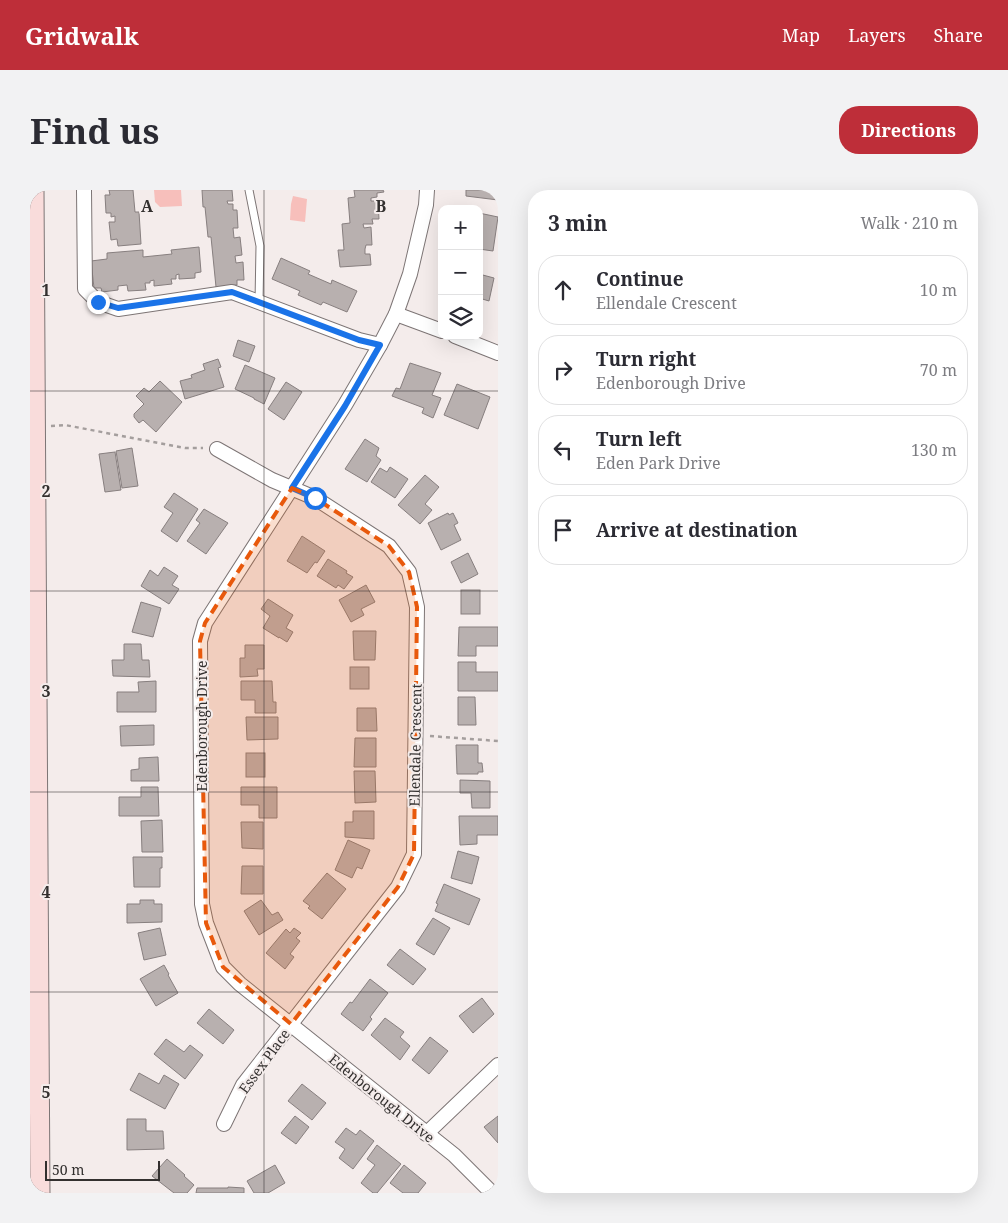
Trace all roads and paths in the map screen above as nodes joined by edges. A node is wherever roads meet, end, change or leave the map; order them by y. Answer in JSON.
{"nodes":[{"id":1,"x":34,"y":190,"type":"edge"},
{"id":2,"x":84,"y":190,"type":"edge"},
{"id":3,"x":249,"y":190,"type":"edge"},
{"id":4,"x":427,"y":190,"type":"edge"},
{"id":5,"x":259,"y":302,"type":"junction"},
{"id":6,"x":396,"y":314,"type":"junction"},
{"id":7,"x":438,"y":330,"type":"edge"},
{"id":8,"x":464,"y":340,"type":"edge"},
{"id":9,"x":380,"y":345,"type":"junction"},
{"id":10,"x":498,"y":353,"type":"edge"},
{"id":11,"x":34,"y":428,"type":"junction"},
{"id":12,"x":216,"y":449,"type":"joint"},
{"id":13,"x":292,"y":488,"type":"junction"},
{"id":14,"x":415,"y":735,"type":"junction"},
{"id":15,"x":498,"y":740,"type":"edge"},
{"id":16,"x":290,"y":1024,"type":"junction"},
{"id":17,"x":498,"y":1065,"type":"edge"},
{"id":18,"x":224,"y":1124,"type":"dead end"},
{"id":19,"x":426,"y":1134,"type":"junction"},
{"id":20,"x":40,"y":1193,"type":"edge"},
{"id":21,"x":492,"y":1193,"type":"edge"}],
"edges":[{"from":1,"to":11,"type":"main road"},
{"from":2,"to":5,"type":"street"},
{"from":3,"to":5,"type":"lane"},
{"from":4,"to":6,"type":"street","name":"Edenborough Drive"},
{"from":5,"to":9,"type":"street"},
{"from":6,"to":7,"type":"street"},
{"from":6,"to":9,"type":"street","name":"Edenborough Drive"},
{"from":8,"to":10,"type":"street"},
{"from":9,"to":13,"type":"street","name":"Edenborough Drive"},
{"from":11,"to":12,"type":"path"},
{"from":11,"to":20,"type":"main road"},
{"from":12,"to":13,"type":"street","name":"Ellendale Crescent"},
{"from":13,"to":14,"type":"street","name":"Ellendale Crescent"},
{"from":13,"to":16,"type":"street","name":"Edenborough Drive"},
{"from":14,"to":15,"type":"path"},
{"from":14,"to":16,"type":"street","name":"Ellendale Crescent"},
{"from":16,"to":18,"type":"street","name":"Essex Place"},
{"from":16,"to":19,"type":"street","name":"Edenborough Drive"},
{"from":17,"to":19,"type":"street"},
{"from":19,"to":21,"type":"street","name":"Edenborough Drive"}]}
